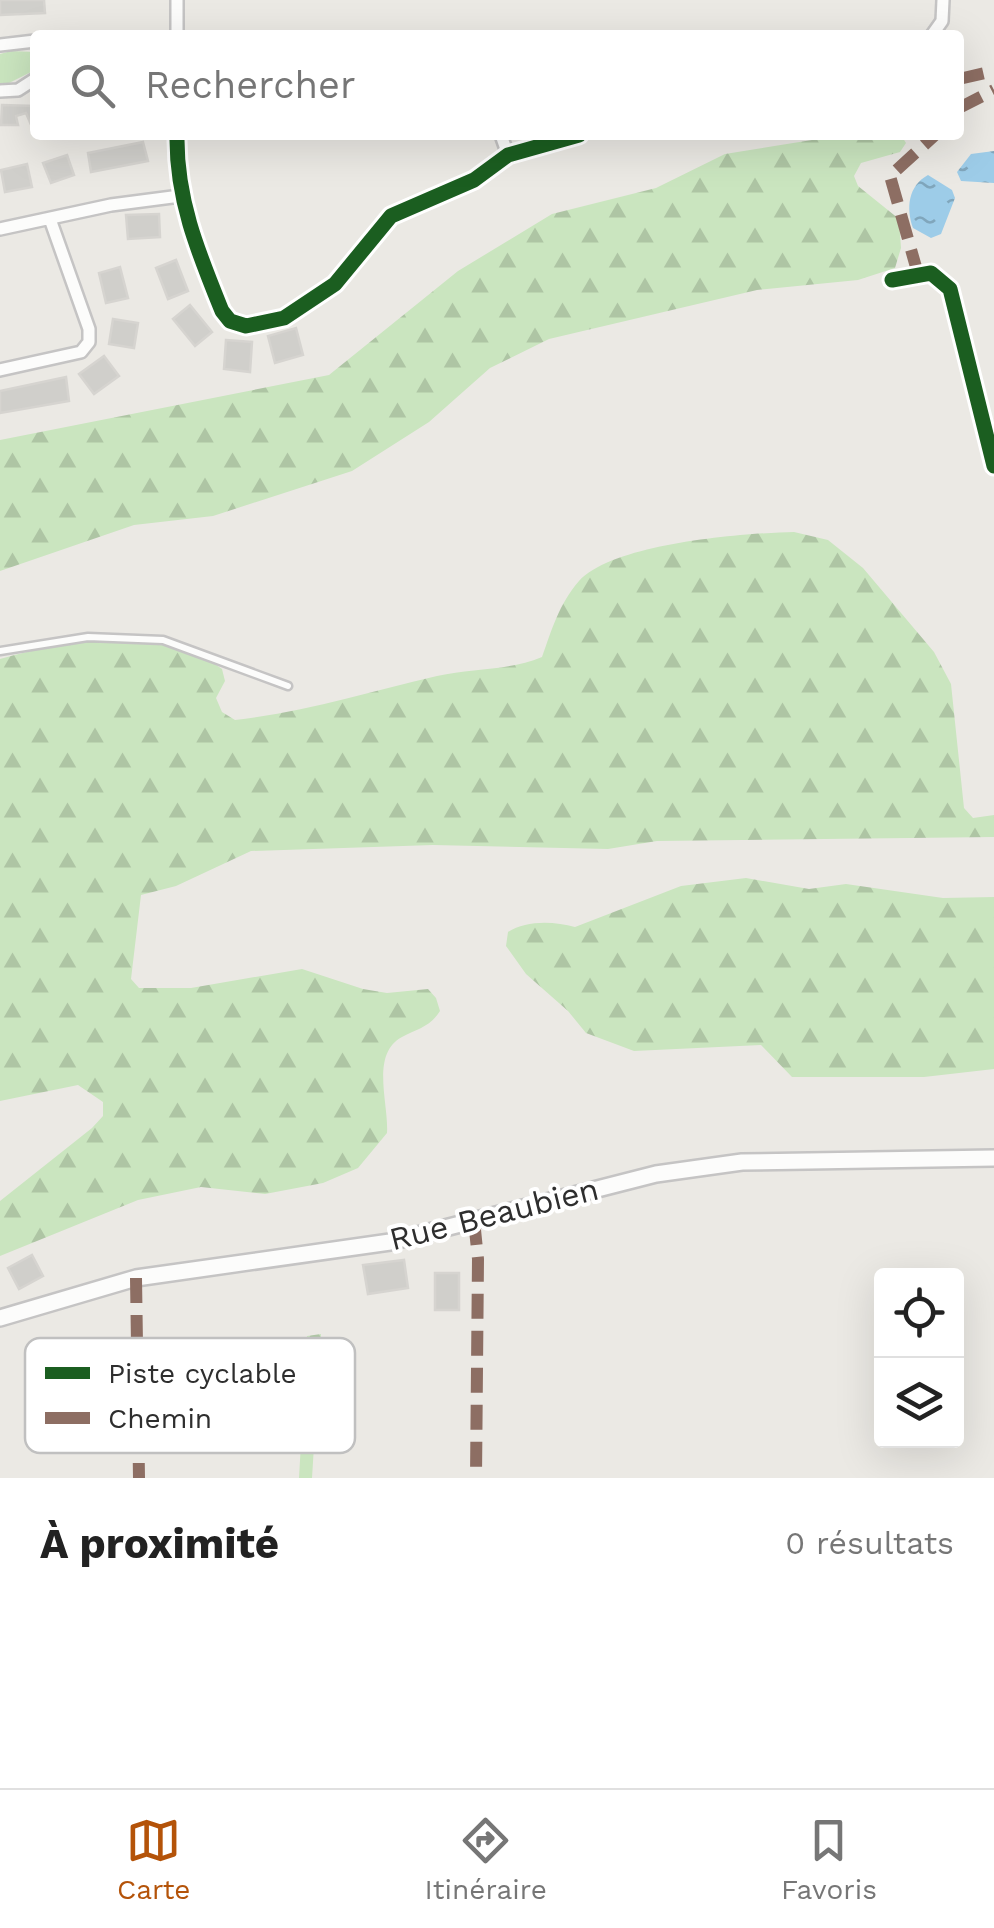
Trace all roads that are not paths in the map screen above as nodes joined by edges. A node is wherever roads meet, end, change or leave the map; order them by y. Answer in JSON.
{"nodes":[{"id":1,"x":177,"y":0,"type":"edge"},
{"id":2,"x":943,"y":0,"type":"edge"},
{"id":3,"x":177,"y":30,"type":"edge"},
{"id":4,"x":936,"y":30,"type":"edge"},
{"id":5,"x":30,"y":42,"type":"edge"},
{"id":6,"x":0,"y":45,"type":"edge"},
{"id":7,"x":30,"y":82,"type":"edge"},
{"id":8,"x":0,"y":91,"type":"edge"},
{"id":9,"x":177,"y":140,"type":"edge"},
{"id":10,"x":503,"y":140,"type":"edge"},
{"id":11,"x":560,"y":140,"type":"edge"},
{"id":12,"x":508,"y":155,"type":"junction"},
{"id":13,"x":180,"y":196,"type":"junction"},
{"id":14,"x":50,"y":219,"type":"junction"},
{"id":15,"x":0,"y":230,"type":"edge"},
{"id":16,"x":892,"y":280,"type":"dead end"},
{"id":17,"x":0,"y":370,"type":"edge"},
{"id":18,"x":990,"y":430,"type":"edge"},
{"id":19,"x":994,"y":466,"type":"edge"},
{"id":20,"x":0,"y":651,"type":"edge"},
{"id":21,"x":288,"y":686,"type":"dead end"},
{"id":22,"x":994,"y":1158,"type":"edge"},
{"id":23,"x":0,"y":1318,"type":"edge"}],
"edges":[{"from":1,"to":3,"type":"street"},
{"from":2,"to":4,"type":"street"},
{"from":5,"to":6,"type":"street"},
{"from":7,"to":8,"type":"street"},
{"from":9,"to":13,"type":"street"},
{"from":10,"to":12,"type":"street"},
{"from":11,"to":12,"type":"street"},
{"from":12,"to":13,"type":"street"},
{"from":13,"to":14,"type":"street"},
{"from":14,"to":15,"type":"street"},
{"from":14,"to":17,"type":"street"},
{"from":16,"to":18,"type":"street"},
{"from":18,"to":19,"type":"street"},
{"from":20,"to":21,"type":"lane"},
{"from":22,"to":23,"type":"main road","name":"Rue Beaubien"}]}
